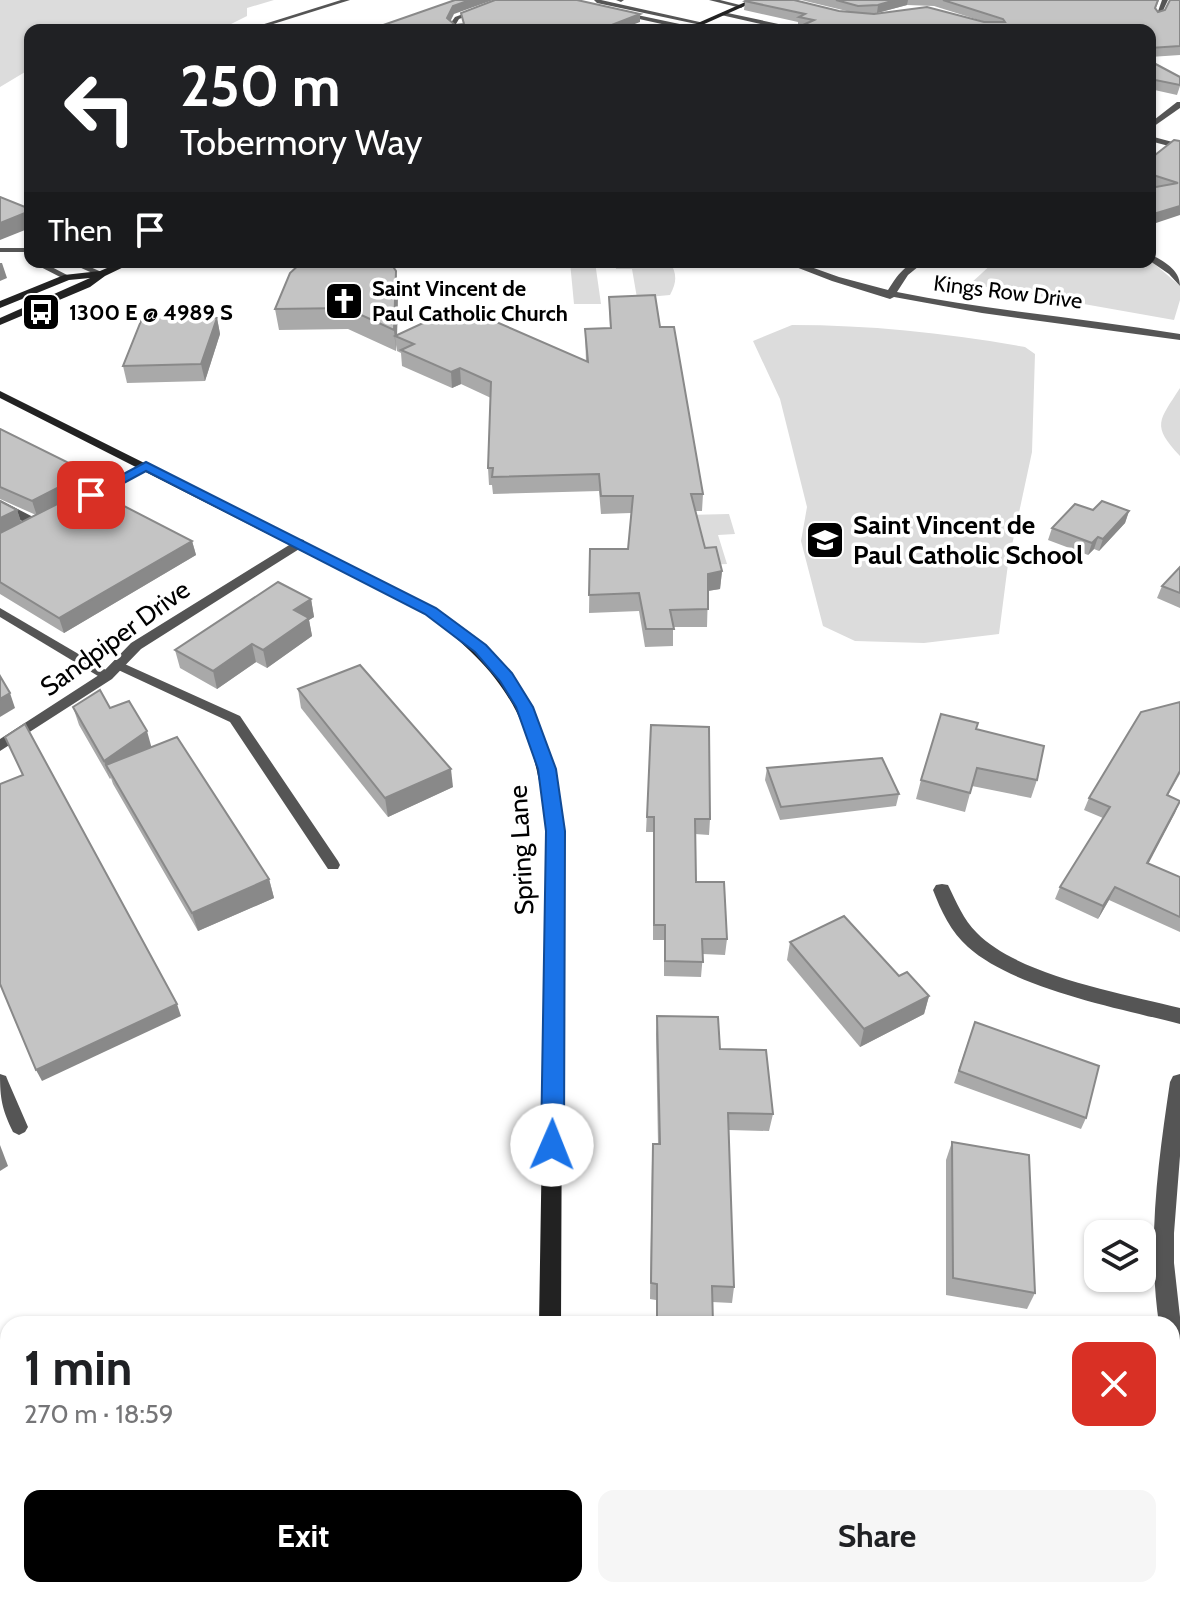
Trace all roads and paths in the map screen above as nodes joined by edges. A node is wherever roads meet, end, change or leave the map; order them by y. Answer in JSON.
{"nodes":[{"id":1,"x":347,"y":0,"type":"edge"},
{"id":2,"x":506,"y":0,"type":"edge"},
{"id":3,"x":595,"y":0,"type":"edge"},
{"id":4,"x":712,"y":0,"type":"edge"},
{"id":5,"x":755,"y":0,"type":"edge"},
{"id":6,"x":1165,"y":0,"type":"edge"},
{"id":7,"x":587,"y":6,"type":"edge"},
{"id":8,"x":741,"y":6,"type":"junction"},
{"id":9,"x":723,"y":14,"type":"junction"},
{"id":10,"x":1158,"y":16,"type":"edge"},
{"id":11,"x":701,"y":23,"type":"joint"},
{"id":12,"x":268,"y":24,"type":"edge"},
{"id":13,"x":453,"y":24,"type":"edge"},
{"id":14,"x":665,"y":24,"type":"edge"},
{"id":15,"x":769,"y":24,"type":"edge"},
{"id":16,"x":1180,"y":104,"type":"edge"},
{"id":17,"x":1156,"y":122,"type":"edge"},
{"id":18,"x":1156,"y":140,"type":"edge"},
{"id":19,"x":1180,"y":147,"type":"edge"},
{"id":20,"x":0,"y":250,"type":"edge"},
{"id":21,"x":24,"y":252,"type":"edge"},
{"id":22,"x":1156,"y":261,"type":"edge"},
{"id":23,"x":48,"y":268,"type":"edge"},
{"id":24,"x":87,"y":268,"type":"edge"},
{"id":25,"x":116,"y":268,"type":"edge"},
{"id":26,"x":804,"y":268,"type":"edge"},
{"id":27,"x":911,"y":268,"type":"edge"},
{"id":28,"x":102,"y":274,"type":"junction"},
{"id":29,"x":67,"y":277,"type":"junction"},
{"id":30,"x":1180,"y":283,"type":"edge"},
{"id":31,"x":890,"y":296,"type":"junction"},
{"id":32,"x":0,"y":305,"type":"edge"},
{"id":33,"x":0,"y":322,"type":"edge"},
{"id":34,"x":1180,"y":337,"type":"edge"},
{"id":35,"x":0,"y":394,"type":"edge"},
{"id":36,"x":146,"y":466,"type":"junction"},
{"id":37,"x":0,"y":504,"type":"edge"},
{"id":38,"x":64,"y":510,"type":"edge"},
{"id":39,"x":51,"y":517,"type":"edge"},
{"id":40,"x":299,"y":543,"type":"junction"},
{"id":41,"x":0,"y":612,"type":"edge"},
{"id":42,"x":112,"y":670,"type":"junction"},
{"id":43,"x":0,"y":746,"type":"edge"},
{"id":44,"x":333,"y":865,"type":"dead end"},
{"id":45,"x":942,"y":890,"type":"dead end"},
{"id":46,"x":1180,"y":1016,"type":"edge"},
{"id":47,"x":0,"y":1081,"type":"edge"},
{"id":48,"x":1180,"y":1082,"type":"edge"},
{"id":49,"x":19,"y":1127,"type":"dead end"},
{"id":50,"x":550,"y":1316,"type":"edge"},
{"id":51,"x":1168,"y":1316,"type":"edge"}],
"edges":[{"from":1,"to":12,"type":"lane"},
{"from":2,"to":13,"type":"lane"},
{"from":3,"to":11,"type":"street"},
{"from":4,"to":8,"type":"lane"},
{"from":5,"to":8,"type":"street"},
{"from":6,"to":10,"type":"street"},
{"from":7,"to":14,"type":"lane"},
{"from":8,"to":9,"type":"street"},
{"from":9,"to":11,"type":"street"},
{"from":9,"to":15,"type":"street"},
{"from":16,"to":17,"type":"street"},
{"from":18,"to":19,"type":"street"},
{"from":20,"to":21,"type":"lane"},
{"from":22,"to":30,"type":"lane"},
{"from":23,"to":29,"type":"lane"},
{"from":24,"to":28,"type":"lane"},
{"from":25,"to":28,"type":"street"},
{"from":26,"to":31,"type":"street","name":"Kings Row Drive"},
{"from":27,"to":31,"type":"street"},
{"from":28,"to":29,"type":"street"},
{"from":28,"to":33,"type":"street"},
{"from":29,"to":32,"type":"street"},
{"from":31,"to":34,"type":"street","name":"Kings Row Drive"},
{"from":35,"to":36,"type":"street","name":"Spring Lane"},
{"from":36,"to":38,"type":"street"},
{"from":36,"to":40,"type":"street","name":"Spring Lane"},
{"from":37,"to":39,"type":"street"},
{"from":40,"to":42,"type":"street","name":"Sandpiper Drive"},
{"from":40,"to":50,"type":"street","name":"Spring Lane"},
{"from":41,"to":42,"type":"lane"},
{"from":42,"to":43,"type":"street","name":"Sandpiper Drive"},
{"from":42,"to":44,"type":"lane"},
{"from":45,"to":46,"type":"street"},
{"from":47,"to":49,"type":"lane"},
{"from":48,"to":51,"type":"street"}]}
